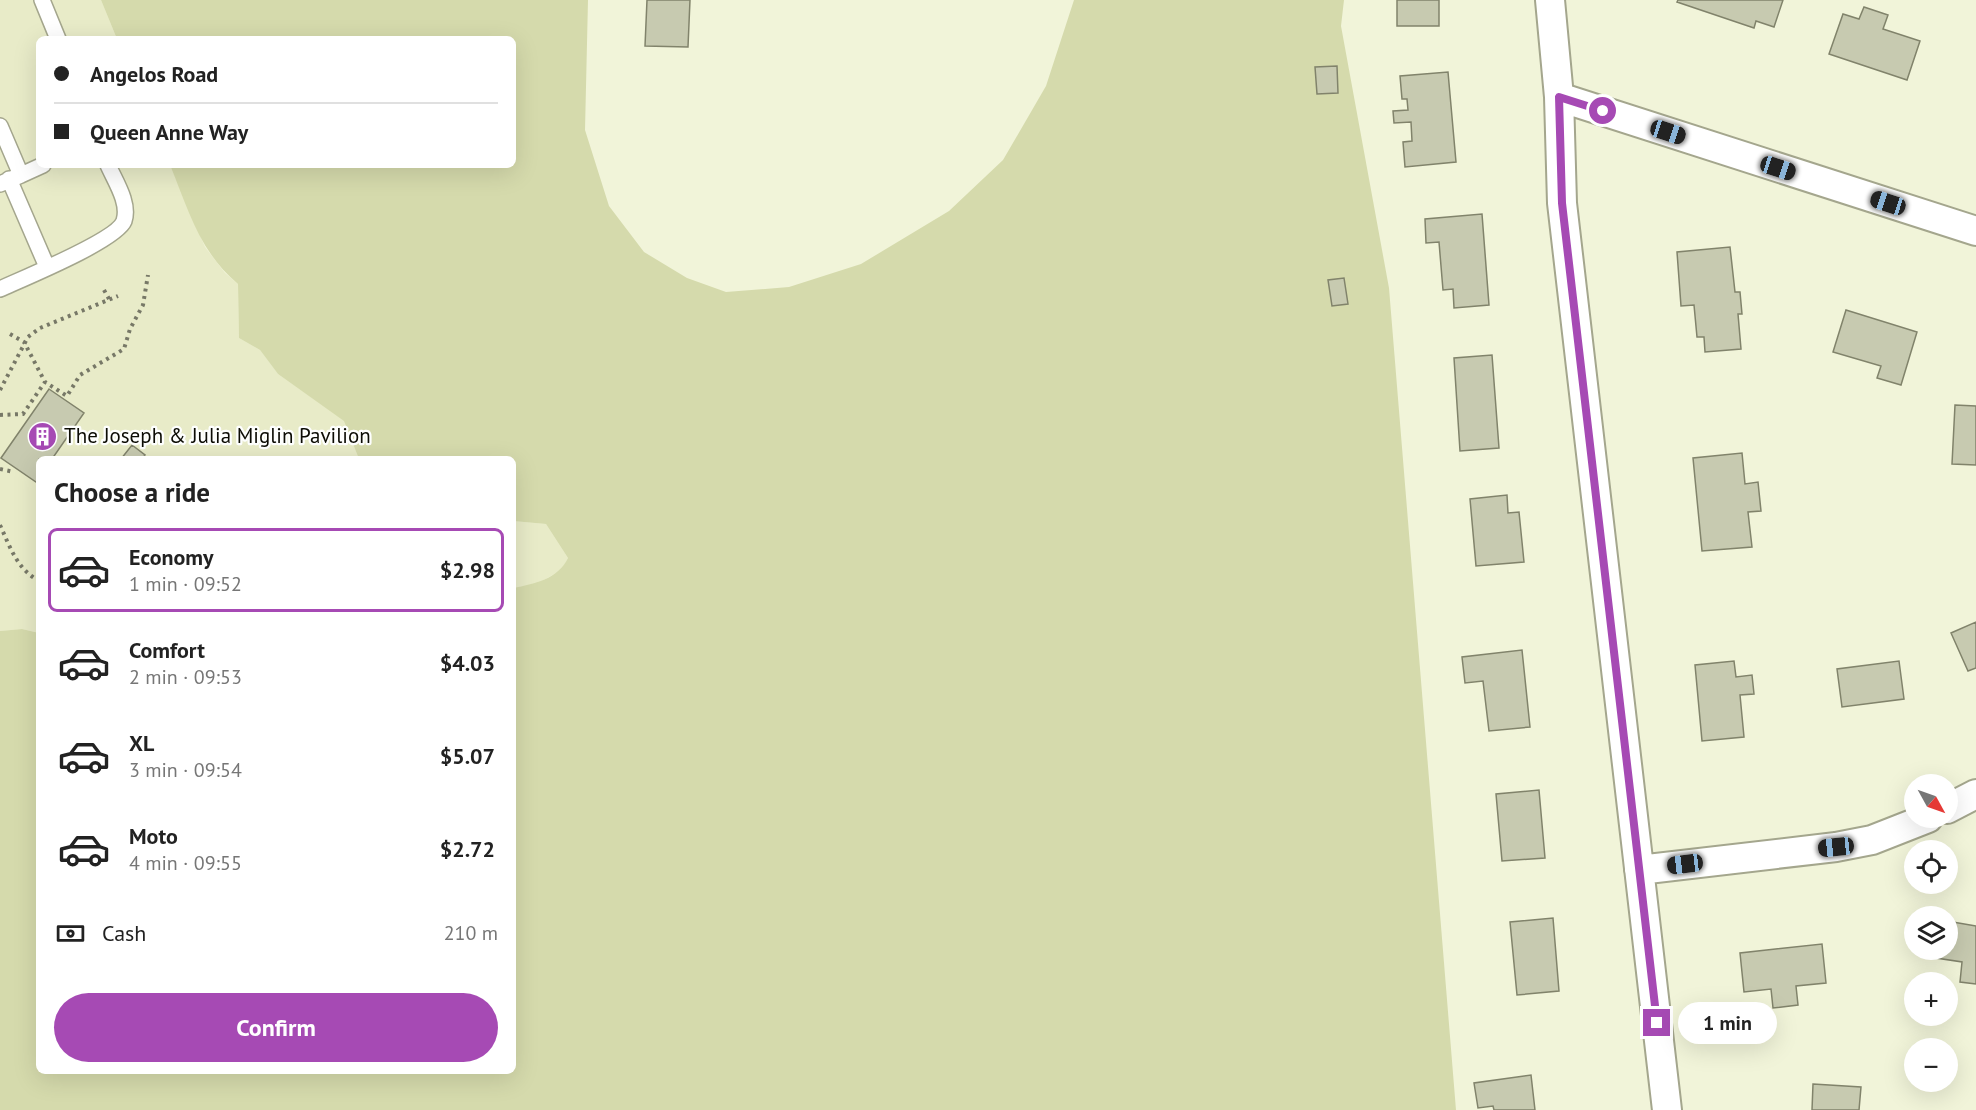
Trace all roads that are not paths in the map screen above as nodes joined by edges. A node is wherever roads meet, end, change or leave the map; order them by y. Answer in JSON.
{"nodes":[{"id":1,"x":42,"y":0,"type":"edge"},
{"id":2,"x":1550,"y":0,"type":"edge"},
{"id":3,"x":57,"y":36,"type":"edge"},
{"id":4,"x":1559,"y":97,"type":"junction"},
{"id":5,"x":0,"y":126,"type":"edge"},
{"id":6,"x":36,"y":168,"type":"edge"},
{"id":7,"x":109,"y":168,"type":"edge"},
{"id":8,"x":10,"y":179,"type":"edge"},
{"id":9,"x":1976,"y":231,"type":"edge"},
{"id":10,"x":47,"y":267,"type":"junction"},
{"id":11,"x":0,"y":289,"type":"edge"},
{"id":12,"x":1976,"y":794,"type":"edge"},
{"id":13,"x":1958,"y":803,"type":"edge"},
{"id":14,"x":1904,"y":827,"type":"edge"},
{"id":15,"x":1640,"y":870,"type":"junction"},
{"id":16,"x":1668,"y":1110,"type":"edge"}],
"edges":[{"from":1,"to":3,"type":"lane"},
{"from":2,"to":4,"type":"street"},
{"from":4,"to":9,"type":"street"},
{"from":4,"to":15,"type":"street"},
{"from":5,"to":8,"type":"lane"},
{"from":6,"to":8,"type":"lane"},
{"from":7,"to":10,"type":"lane"},
{"from":8,"to":10,"type":"lane"},
{"from":10,"to":11,"type":"lane"},
{"from":12,"to":13,"type":"street"},
{"from":14,"to":15,"type":"street"},
{"from":15,"to":16,"type":"street"}]}
